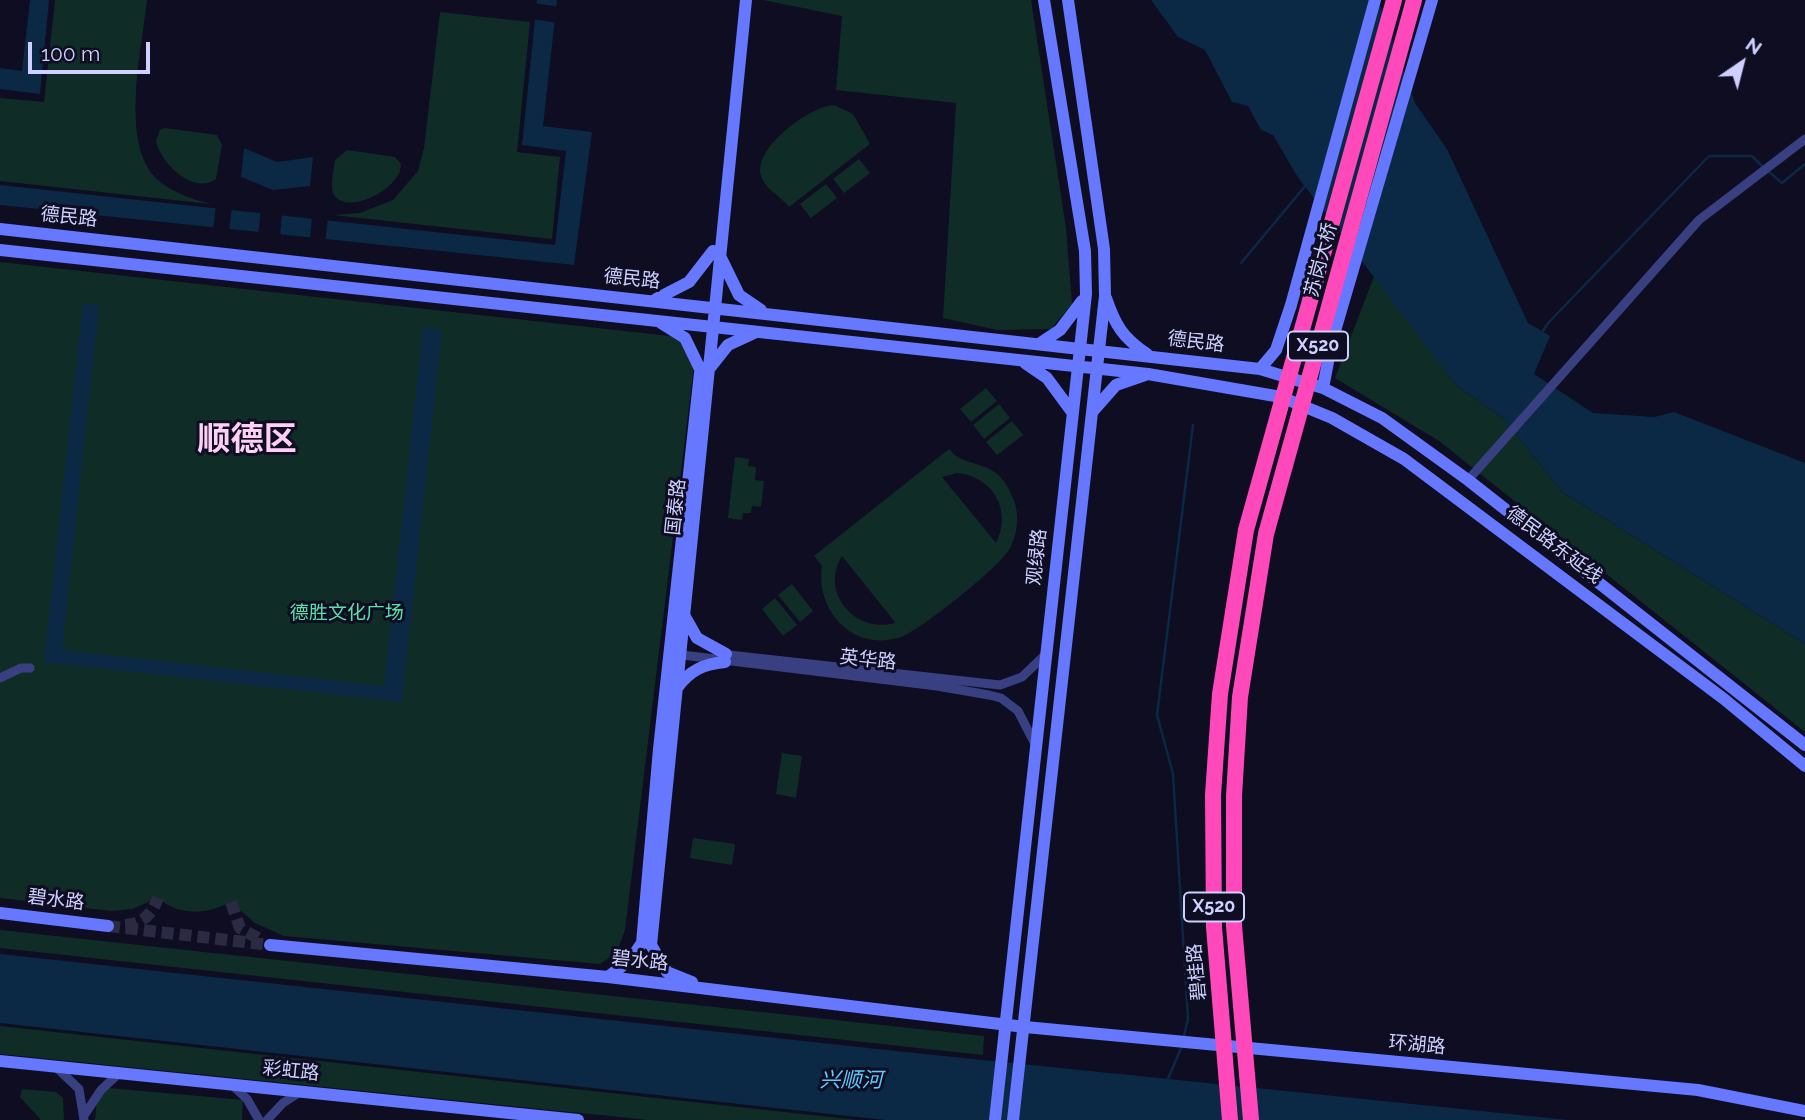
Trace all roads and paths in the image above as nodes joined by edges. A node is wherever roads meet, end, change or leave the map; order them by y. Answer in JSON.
{"nodes":[{"id":1,"x":744,"y":0,"type":"edge"},
{"id":2,"x":1044,"y":0,"type":"edge"},
{"id":3,"x":1068,"y":0,"type":"edge"},
{"id":4,"x":1375,"y":0,"type":"edge"},
{"id":5,"x":1394,"y":0,"type":"edge"},
{"id":6,"x":1414,"y":0,"type":"edge"},
{"id":7,"x":1432,"y":0,"type":"edge"},
{"id":8,"x":1802,"y":142,"type":"edge"},
{"id":9,"x":0,"y":229,"type":"edge"},
{"id":10,"x":0,"y":250,"type":"edge"},
{"id":11,"x":716,"y":253,"type":"junction"},
{"id":12,"x":1086,"y":294,"type":"junction"},
{"id":13,"x":1105,"y":296,"type":"junction"},
{"id":14,"x":652,"y":300,"type":"junction"},
{"id":15,"x":710,"y":306,"type":"junction"},
{"id":16,"x":768,"y":313,"type":"junction"},
{"id":17,"x":654,"y":320,"type":"junction"},
{"id":18,"x":708,"y":326,"type":"junction"},
{"id":19,"x":760,"y":331,"type":"junction"},
{"id":20,"x":1039,"y":344,"type":"junction"},
{"id":21,"x":1078,"y":349,"type":"junction"},
{"id":22,"x":1097,"y":351,"type":"junction"},
{"id":23,"x":1150,"y":356,"type":"junction"},
{"id":24,"x":1022,"y":360,"type":"junction"},
{"id":25,"x":1076,"y":366,"type":"junction"},
{"id":26,"x":1095,"y":368,"type":"junction"},
{"id":27,"x":704,"y":369,"type":"junction"},
{"id":28,"x":1260,"y":369,"type":"junction"},
{"id":29,"x":1148,"y":374,"type":"junction"},
{"id":30,"x":1324,"y":388,"type":"junction"},
{"id":31,"x":1072,"y":412,"type":"junction"},
{"id":32,"x":1091,"y":414,"type":"junction"},
{"id":33,"x":1468,"y":480,"type":"junction"},
{"id":34,"x":684,"y":615,"type":"junction"},
{"id":35,"x":675,"y":651,"type":"junction"},
{"id":36,"x":1046,"y":654,"type":"junction"},
{"id":37,"x":725,"y":658,"type":"junction"},
{"id":38,"x":30,"y":668,"type":"dead end"},
{"id":39,"x":0,"y":678,"type":"edge"},
{"id":40,"x":675,"y":692,"type":"junction"},
{"id":41,"x":1220,"y":694,"type":"joint"},
{"id":42,"x":1805,"y":745,"type":"edge"},
{"id":43,"x":1036,"y":747,"type":"junction"},
{"id":44,"x":1805,"y":766,"type":"edge"},
{"id":45,"x":0,"y":913,"type":"edge"},
{"id":46,"x":107,"y":926,"type":"tunnel mouth"},
{"id":47,"x":270,"y":945,"type":"tunnel mouth"},
{"id":48,"x":608,"y":977,"type":"junction"},
{"id":49,"x":705,"y":988,"type":"junction"},
{"id":50,"x":1006,"y":1024,"type":"junction"},
{"id":51,"x":1025,"y":1027,"type":"junction"},
{"id":52,"x":0,"y":1061,"type":"edge"},
{"id":53,"x":57,"y":1068,"type":"junction"},
{"id":54,"x":118,"y":1074,"type":"junction"},
{"id":55,"x":230,"y":1084,"type":"junction"},
{"id":56,"x":301,"y":1091,"type":"junction"},
{"id":57,"x":1805,"y":1111,"type":"edge"},
{"id":58,"x":84,"y":1118,"type":"edge"},
{"id":59,"x":259,"y":1120,"type":"edge"},
{"id":60,"x":267,"y":1120,"type":"edge"},
{"id":61,"x":572,"y":1120,"type":"edge"},
{"id":62,"x":995,"y":1120,"type":"edge"},
{"id":63,"x":1013,"y":1120,"type":"edge"},
{"id":64,"x":1230,"y":1120,"type":"edge"},
{"id":65,"x":1251,"y":1120,"type":"edge"}],
"edges":[{"from":1,"to":11,"type":"main road","name":"国泰路"},
{"from":2,"to":12,"type":"main road","name":"观绿路"},
{"from":3,"to":13,"type":"main road","name":"观绿路"},
{"from":4,"to":28,"type":"main road"},
{"from":5,"to":41,"type":"highway","name":"苏岗大桥","number":"X520"},
{"from":6,"to":65,"type":"highway","name":"苏岗大桥","number":"X520"},
{"from":7,"to":30,"type":"main road"},
{"from":8,"to":33,"type":"street"},
{"from":9,"to":14,"type":"main road","name":"德民路"},
{"from":10,"to":17,"type":"main road","name":"德民路东延线"},
{"from":11,"to":14,"type":"main road"},
{"from":11,"to":15,"type":"main road","name":"国泰路"},
{"from":11,"to":16,"type":"main road"},
{"from":12,"to":20,"type":"main road"},
{"from":12,"to":21,"type":"main road","name":"观绿路"},
{"from":13,"to":22,"type":"main road","name":"观绿路"},
{"from":13,"to":23,"type":"main road"},
{"from":14,"to":15,"type":"main road","name":"德民路"},
{"from":15,"to":16,"type":"main road","name":"德民路"},
{"from":15,"to":18,"type":"main road","name":"国泰路"},
{"from":16,"to":20,"type":"main road","name":"德民路"},
{"from":17,"to":18,"type":"main road","name":"德民路东延线"},
{"from":17,"to":27,"type":"main road"},
{"from":18,"to":19,"type":"main road","name":"德民路东延线"},
{"from":18,"to":27,"type":"main road","name":"国泰路"},
{"from":19,"to":24,"type":"main road","name":"德民路东延线"},
{"from":19,"to":27,"type":"main road"},
{"from":20,"to":21,"type":"main road","name":"德民路"},
{"from":21,"to":22,"type":"main road","name":"德民路"},
{"from":21,"to":25,"type":"main road","name":"观绿路"},
{"from":22,"to":23,"type":"main road","name":"德民路"},
{"from":22,"to":26,"type":"main road","name":"观绿路"},
{"from":23,"to":28,"type":"main road","name":"德民路"},
{"from":24,"to":25,"type":"main road","name":"德民路东延线"},
{"from":24,"to":31,"type":"main road"},
{"from":25,"to":26,"type":"main road","name":"德民路东延线"},
{"from":25,"to":31,"type":"main road","name":"观绿路"},
{"from":26,"to":29,"type":"main road","name":"德民路东延线"},
{"from":26,"to":32,"type":"main road","name":"观绿路"},
{"from":27,"to":34,"type":"main road","name":"国泰路"},
{"from":27,"to":35,"type":"main road","name":"国泰路"},
{"from":28,"to":30,"type":"main road","name":"德民路东延线"},
{"from":29,"to":32,"type":"main road"},
{"from":29,"to":44,"type":"main road","name":"德民路东延线"},
{"from":30,"to":33,"type":"main road","name":"德民路东延线"},
{"from":31,"to":36,"type":"main road","name":"观绿路"},
{"from":32,"to":51,"type":"main road","name":"观绿路"},
{"from":33,"to":42,"type":"main road","name":"德民路东延线"},
{"from":34,"to":35,"type":"main road","name":"国泰路"},
{"from":34,"to":37,"type":"main road"},
{"from":35,"to":37,"type":"street","name":"英华路"},
{"from":35,"to":40,"type":"main road","name":"国泰路"},
{"from":35,"to":48,"type":"main road","name":"国泰路"},
{"from":36,"to":37,"type":"street","name":"英华路"},
{"from":36,"to":43,"type":"main road","name":"观绿路"},
{"from":37,"to":40,"type":"main road"},
{"from":37,"to":43,"type":"street","name":"英华路"},
{"from":38,"to":39,"type":"street"},
{"from":40,"to":49,"type":"main road","name":"国泰路"},
{"from":41,"to":64,"type":"highway","name":"碧桂路","number":"X520"},
{"from":43,"to":50,"type":"main road","name":"观绿路"},
{"from":45,"to":46,"type":"main road","name":"碧水路"},
{"from":47,"to":48,"type":"main road","name":"碧水路"},
{"from":48,"to":49,"type":"main road","name":"碧水路"},
{"from":49,"to":50,"type":"main road","name":"碧水路"},
{"from":50,"to":51,"type":"main road","name":"碧水路"},
{"from":50,"to":62,"type":"main road","name":"观绿路"},
{"from":51,"to":57,"type":"main road","name":"环湖路"},
{"from":51,"to":63,"type":"main road","name":"观绿路"},
{"from":52,"to":53,"type":"main road","name":"彩虹路"},
{"from":53,"to":54,"type":"main road","name":"彩虹路"},
{"from":53,"to":58,"type":"street"},
{"from":54,"to":55,"type":"main road","name":"彩虹路"},
{"from":54,"to":58,"type":"street"},
{"from":55,"to":56,"type":"main road","name":"彩虹路"},
{"from":55,"to":59,"type":"street"},
{"from":56,"to":60,"type":"street"},
{"from":56,"to":61,"type":"main road","name":"彩虹路"}]}
